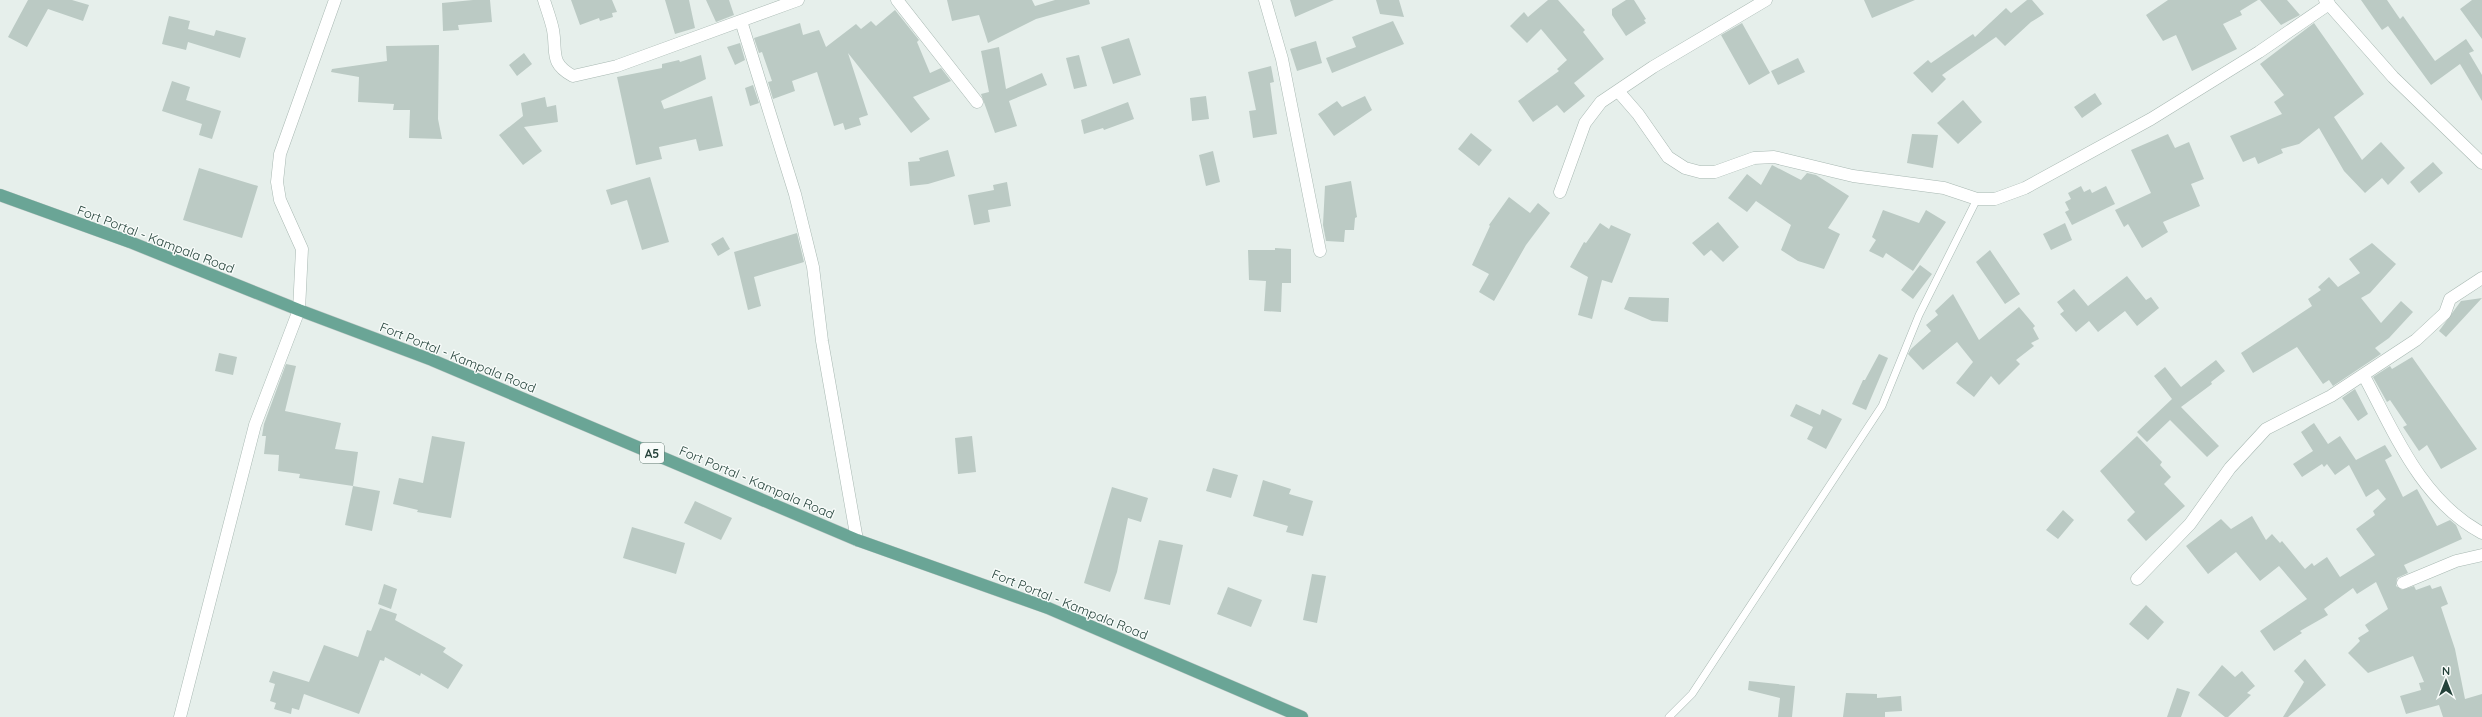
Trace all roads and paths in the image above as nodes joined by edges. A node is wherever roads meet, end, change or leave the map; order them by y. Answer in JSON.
{"nodes":[{"id":1,"x":335,"y":0,"type":"edge"},
{"id":2,"x":544,"y":0,"type":"edge"},
{"id":3,"x":798,"y":0,"type":"edge"},
{"id":4,"x":897,"y":0,"type":"edge"},
{"id":5,"x":1265,"y":0,"type":"edge"},
{"id":6,"x":1766,"y":0,"type":"edge"},
{"id":7,"x":2327,"y":2,"type":"edge"},
{"id":8,"x":741,"y":21,"type":"junction"},
{"id":9,"x":1618,"y":91,"type":"junction"},
{"id":10,"x":977,"y":102,"type":"dead end"},
{"id":11,"x":2482,"y":163,"type":"edge"},
{"id":12,"x":1560,"y":192,"type":"dead end"},
{"id":13,"x":0,"y":194,"type":"edge"},
{"id":14,"x":1977,"y":199,"type":"junction"},
{"id":15,"x":1320,"y":251,"type":"dead end"},
{"id":16,"x":2482,"y":278,"type":"edge"},
{"id":17,"x":300,"y":310,"type":"junction"},
{"id":18,"x":2364,"y":376,"type":"junction"},
{"id":19,"x":2482,"y":533,"type":"edge"},
{"id":20,"x":857,"y":540,"type":"junction"},
{"id":21,"x":2482,"y":555,"type":"edge"},
{"id":22,"x":2137,"y":579,"type":"dead end"},
{"id":23,"x":2403,"y":582,"type":"dead end"},
{"id":24,"x":180,"y":717,"type":"edge"},
{"id":25,"x":1302,"y":717,"type":"edge"},
{"id":26,"x":1669,"y":717,"type":"edge"}],
"edges":[{"from":1,"to":17,"type":"street"},
{"from":2,"to":8,"type":"street"},
{"from":3,"to":8,"type":"street"},
{"from":4,"to":10,"type":"street"},
{"from":5,"to":15,"type":"street"},
{"from":6,"to":9,"type":"street"},
{"from":7,"to":11,"type":"street"},
{"from":7,"to":14,"type":"street"},
{"from":8,"to":20,"type":"street"},
{"from":9,"to":12,"type":"street"},
{"from":9,"to":14,"type":"street"},
{"from":13,"to":17,"type":"main road","name":"Fort Portal - Kampala Road","number":"A5"},
{"from":14,"to":26,"type":"lane"},
{"from":16,"to":18,"type":"street"},
{"from":17,"to":20,"type":"main road","name":"Fort Portal - Kampala Road","number":"A5"},
{"from":17,"to":24,"type":"street"},
{"from":18,"to":19,"type":"street"},
{"from":18,"to":22,"type":"street"},
{"from":20,"to":25,"type":"main road","name":"Fort Portal - Kampala Road","number":"A5"},
{"from":21,"to":23,"type":"street"}]}
